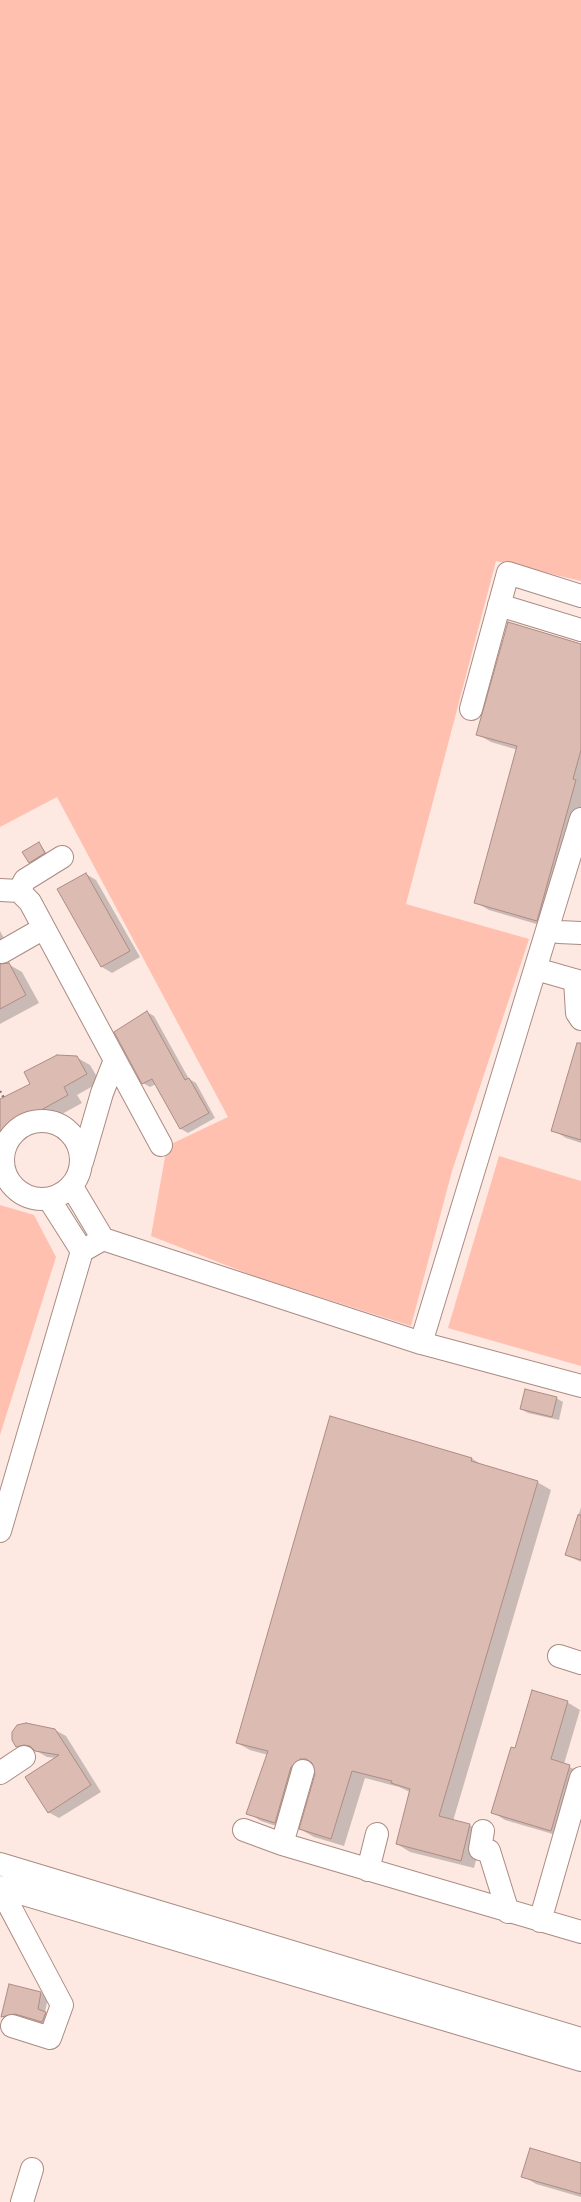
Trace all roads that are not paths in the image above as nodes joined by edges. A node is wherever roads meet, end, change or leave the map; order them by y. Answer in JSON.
{"nodes":[{"id":1,"x":581,"y":596,"type":"edge"},
{"id":2,"x":499,"y":605,"type":"junction"},
{"id":3,"x":581,"y":630,"type":"edge"},
{"id":4,"x":471,"y":709,"type":"dead end"},
{"id":5,"x":581,"y":819,"type":"edge"},
{"id":6,"x":62,"y":857,"type":"dead end"},
{"id":7,"x":9,"y":891,"type":"edge"},
{"id":8,"x":44,"y":928,"type":"junction"},
{"id":9,"x":548,"y":930,"type":"junction"},
{"id":10,"x":581,"y":933,"type":"edge"},
{"id":11,"x":2,"y":952,"type":"dead end"},
{"id":12,"x":536,"y":969,"type":"junction"},
{"id":13,"x":578,"y":981,"type":"edge"},
{"id":14,"x":581,"y":1019,"type":"edge"},
{"id":15,"x":115,"y":1060,"type":"junction"},
{"id":16,"x":161,"y":1145,"type":"dead end"},
{"id":17,"x":82,"y":1162,"type":"junction"},
{"id":18,"x":7,"y":1187,"type":"edge"},
{"id":19,"x":72,"y":1187,"type":"junction"},
{"id":20,"x":49,"y":1199,"type":"junction"},
{"id":21,"x":103,"y":1239,"type":"junction"},
{"id":22,"x":82,"y":1251,"type":"junction"},
{"id":23,"x":421,"y":1343,"type":"junction"},
{"id":24,"x":581,"y":1386,"type":"edge"},
{"id":25,"x":0,"y":1531,"type":"edge"},
{"id":26,"x":559,"y":1656,"type":"dead end"},
{"id":27,"x":581,"y":1663,"type":"edge"},
{"id":28,"x":24,"y":1757,"type":"dead end"},
{"id":29,"x":304,"y":1771,"type":"dead end"},
{"id":30,"x":0,"y":1773,"type":"edge"},
{"id":31,"x":581,"y":1778,"type":"edge"},
{"id":32,"x":244,"y":1830,"type":"dead end"},
{"id":33,"x":483,"y":1831,"type":"dead end"},
{"id":34,"x":377,"y":1834,"type":"dead end"},
{"id":35,"x":282,"y":1844,"type":"junction"},
{"id":36,"x":0,"y":1864,"type":"edge"},
{"id":37,"x":368,"y":1870,"type":"junction"},
{"id":38,"x":0,"y":1887,"type":"edge"},
{"id":39,"x":508,"y":1912,"type":"junction"},
{"id":40,"x":540,"y":1921,"type":"junction"},
{"id":41,"x":581,"y":1932,"type":"edge"},
{"id":42,"x":12,"y":2026,"type":"dead end"},
{"id":43,"x":581,"y":2039,"type":"edge"},
{"id":44,"x":581,"y":2060,"type":"edge"},
{"id":45,"x":32,"y":2170,"type":"dead end"},
{"id":46,"x":22,"y":2202,"type":"edge"}],
"edges":[{"from":1,"to":2,"type":"lane"},
{"from":2,"to":3,"type":"lane"},
{"from":2,"to":4,"type":"lane"},
{"from":5,"to":9,"type":"lane"},
{"from":6,"to":7,"type":"lane"},
{"from":7,"to":8,"type":"lane"},
{"from":8,"to":11,"type":"lane"},
{"from":8,"to":15,"type":"lane"},
{"from":9,"to":10,"type":"lane"},
{"from":9,"to":12,"type":"lane"},
{"from":12,"to":13,"type":"lane"},
{"from":12,"to":23,"type":"lane"},
{"from":13,"to":14,"type":"lane"},
{"from":15,"to":16,"type":"lane"},
{"from":15,"to":17,"type":"lane"},
{"from":17,"to":18,"type":"lane"},
{"from":17,"to":19,"type":"lane"},
{"from":18,"to":20,"type":"lane"},
{"from":19,"to":20,"type":"lane"},
{"from":19,"to":21,"type":"lane"},
{"from":20,"to":22,"type":"lane"},
{"from":21,"to":22,"type":"lane"},
{"from":21,"to":23,"type":"lane"},
{"from":22,"to":25,"type":"lane"},
{"from":23,"to":24,"type":"lane"},
{"from":26,"to":27,"type":"lane"},
{"from":28,"to":30,"type":"lane"},
{"from":29,"to":35,"type":"lane"},
{"from":31,"to":40,"type":"lane"},
{"from":32,"to":35,"type":"lane"},
{"from":33,"to":39,"type":"lane"},
{"from":34,"to":37,"type":"lane"},
{"from":35,"to":37,"type":"lane"},
{"from":36,"to":43,"type":"lane"},
{"from":37,"to":39,"type":"lane"},
{"from":38,"to":42,"type":"lane"},
{"from":38,"to":44,"type":"lane"},
{"from":39,"to":40,"type":"lane"},
{"from":40,"to":41,"type":"lane"},
{"from":45,"to":46,"type":"lane"}]}
